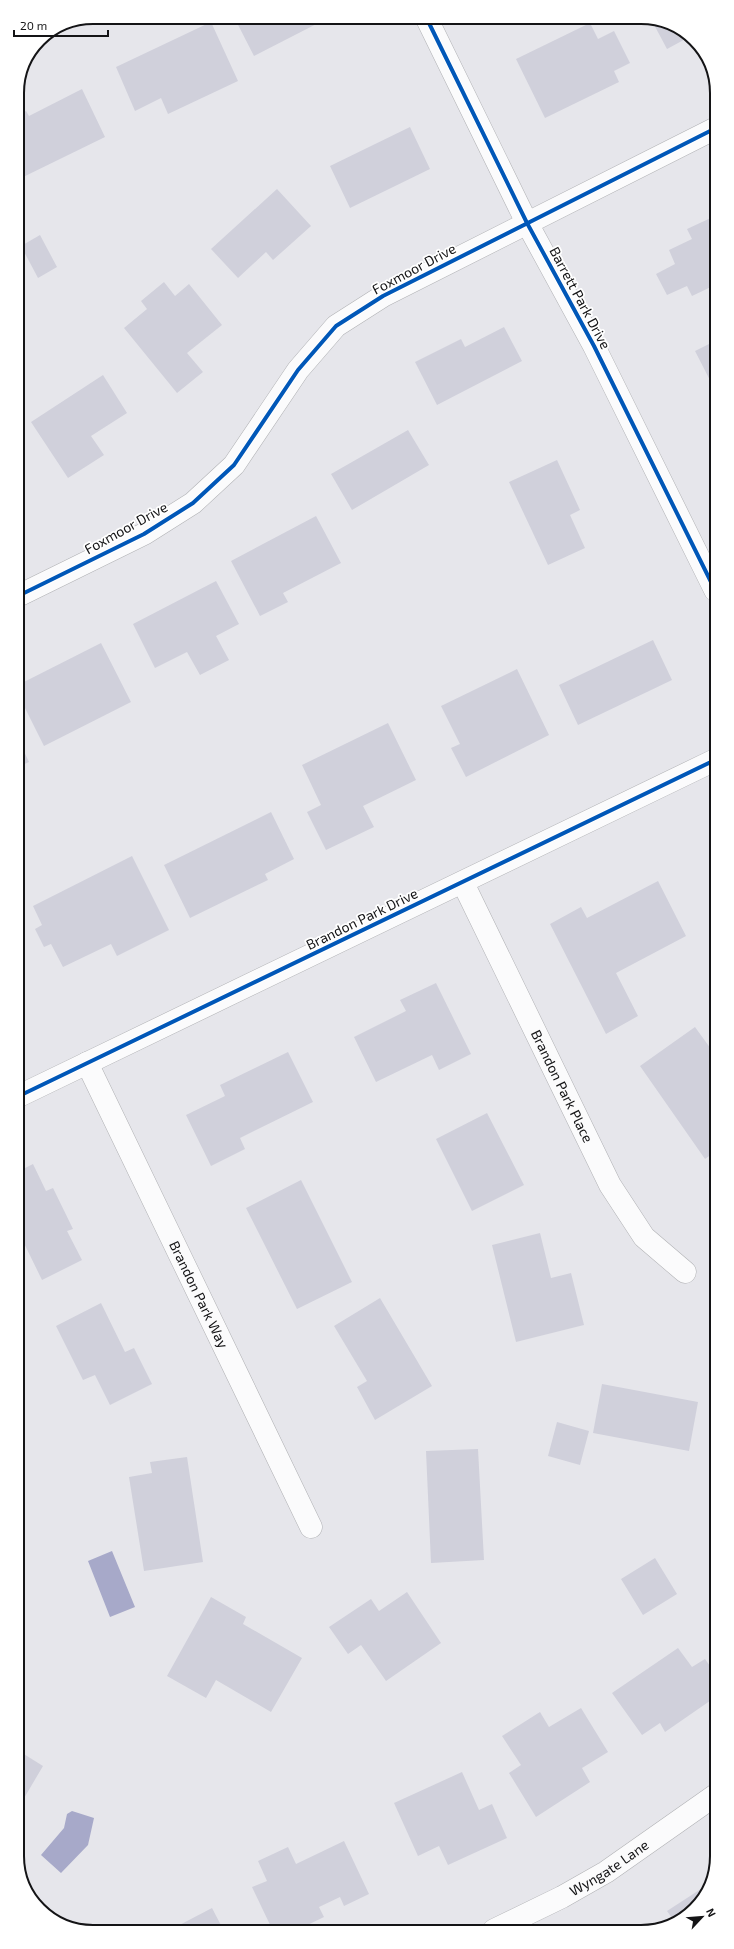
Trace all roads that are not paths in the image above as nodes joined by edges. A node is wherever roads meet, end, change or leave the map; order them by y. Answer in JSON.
{"nodes":[{"id":1,"x":429,"y":24,"type":"edge"},
{"id":2,"x":710,"y":130,"type":"edge"},
{"id":3,"x":527,"y":223,"type":"junction"},
{"id":4,"x":710,"y":580,"type":"edge"},
{"id":5,"x":24,"y":593,"type":"edge"},
{"id":6,"x":710,"y":762,"type":"edge"},
{"id":7,"x":463,"y":883,"type":"junction"},
{"id":8,"x":87,"y":1063,"type":"junction"},
{"id":9,"x":24,"y":1094,"type":"edge"},
{"id":10,"x":685,"y":1272,"type":"dead end"},
{"id":11,"x":311,"y":1527,"type":"dead end"},
{"id":12,"x":710,"y":1799,"type":"edge"},
{"id":13,"x":504,"y":1925,"type":"edge"}],
"edges":[{"from":1,"to":3,"type":"street","name":"Barrett Park Drive"},
{"from":2,"to":3,"type":"street","name":"Foxmoor Drive"},
{"from":3,"to":4,"type":"street","name":"Barrett Park Drive"},
{"from":3,"to":5,"type":"street","name":"Foxmoor Drive"},
{"from":6,"to":7,"type":"street","name":"Brandon Park Drive"},
{"from":7,"to":8,"type":"street","name":"Brandon Park Drive"},
{"from":7,"to":10,"type":"street","name":"Brandon Park Place"},
{"from":8,"to":9,"type":"street","name":"Brandon Park Drive"},
{"from":8,"to":11,"type":"street","name":"Brandon Park Way"},
{"from":12,"to":13,"type":"street","name":"Wyngate Lane"}]}
